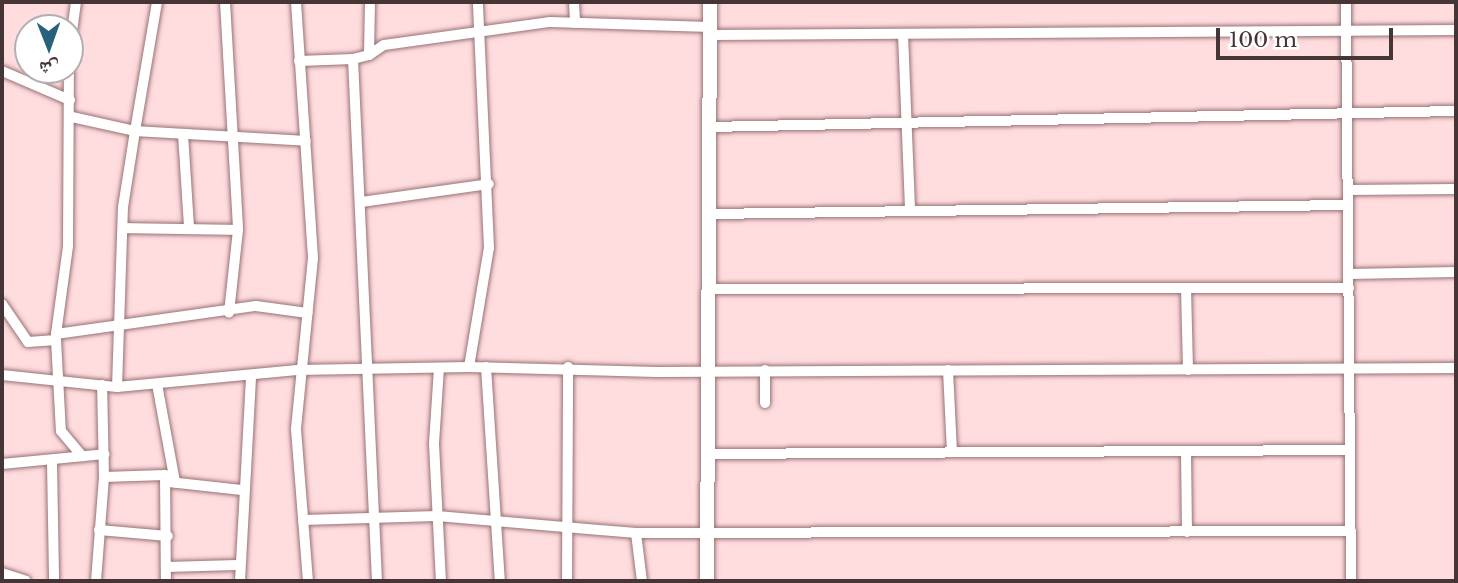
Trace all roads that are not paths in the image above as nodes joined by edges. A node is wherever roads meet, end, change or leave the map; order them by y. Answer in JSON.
{"nodes":[{"id":1,"x":157,"y":2,"type":"edge"},
{"id":2,"x":225,"y":2,"type":"edge"},
{"id":3,"x":296,"y":2,"type":"edge"},
{"id":4,"x":370,"y":2,"type":"edge"},
{"id":5,"x":478,"y":2,"type":"edge"},
{"id":6,"x":574,"y":2,"type":"edge"},
{"id":7,"x":710,"y":2,"type":"edge"},
{"id":8,"x":1346,"y":2,"type":"edge"},
{"id":9,"x":575,"y":23,"type":"junction"},
{"id":10,"x":1456,"y":30,"type":"edge"},
{"id":11,"x":710,"y":31,"type":"junction"},
{"id":12,"x":1346,"y":31,"type":"junction"},
{"id":13,"x":477,"y":32,"type":"junction"},
{"id":14,"x":903,"y":34,"type":"junction"},
{"id":15,"x":369,"y":55,"type":"junction"},
{"id":16,"x":354,"y":59,"type":"junction"},
{"id":17,"x":299,"y":61,"type":"junction"},
{"id":18,"x":2,"y":71,"type":"edge"},
{"id":19,"x":69,"y":84,"type":"edge"},
{"id":20,"x":70,"y":100,"type":"junction"},
{"id":21,"x":1456,"y":111,"type":"edge"},
{"id":22,"x":1347,"y":112,"type":"junction"},
{"id":23,"x":72,"y":117,"type":"junction"},
{"id":24,"x":907,"y":122,"type":"junction"},
{"id":25,"x":709,"y":127,"type":"junction"},
{"id":26,"x":135,"y":131,"type":"junction"},
{"id":27,"x":183,"y":134,"type":"junction"},
{"id":28,"x":236,"y":140,"type":"junction"},
{"id":29,"x":306,"y":141,"type":"junction"},
{"id":30,"x":489,"y":184,"type":"junction"},
{"id":31,"x":1456,"y":189,"type":"edge"},
{"id":32,"x":1348,"y":190,"type":"junction"},
{"id":33,"x":360,"y":202,"type":"junction"},
{"id":34,"x":1348,"y":205,"type":"junction"},
{"id":35,"x":910,"y":211,"type":"junction"},
{"id":36,"x":709,"y":214,"type":"junction"},
{"id":37,"x":189,"y":227,"type":"junction"},
{"id":38,"x":123,"y":228,"type":"junction"},
{"id":39,"x":238,"y":230,"type":"junction"},
{"id":40,"x":1456,"y":272,"type":"edge"},
{"id":41,"x":1349,"y":274,"type":"junction"},
{"id":42,"x":1186,"y":288,"type":"junction"},
{"id":43,"x":1349,"y":288,"type":"junction"},
{"id":44,"x":708,"y":289,"type":"junction"},
{"id":45,"x":2,"y":304,"type":"edge"},
{"id":46,"x":229,"y":313,"type":"junction"},
{"id":47,"x":308,"y":313,"type":"junction"},
{"id":48,"x":119,"y":326,"type":"junction"},
{"id":49,"x":56,"y":337,"type":"junction"},
{"id":50,"x":469,"y":367,"type":"junction"},
{"id":51,"x":486,"y":367,"type":"junction"},
{"id":52,"x":568,"y":367,"type":"junction"},
{"id":53,"x":439,"y":368,"type":"junction"},
{"id":54,"x":1456,"y":368,"type":"edge"},
{"id":55,"x":1349,"y":369,"type":"junction"},
{"id":56,"x":298,"y":370,"type":"junction"},
{"id":57,"x":708,"y":370,"type":"junction"},
{"id":58,"x":765,"y":370,"type":"junction"},
{"id":59,"x":948,"y":370,"type":"junction"},
{"id":60,"x":1188,"y":370,"type":"junction"},
{"id":61,"x":366,"y":372,"type":"junction"},
{"id":62,"x":2,"y":375,"type":"edge"},
{"id":63,"x":251,"y":377,"type":"junction"},
{"id":64,"x":55,"y":382,"type":"junction"},
{"id":65,"x":157,"y":384,"type":"junction"},
{"id":66,"x":102,"y":385,"type":"junction"},
{"id":67,"x":117,"y":387,"type":"junction"},
{"id":68,"x":765,"y":403,"type":"dead end"},
{"id":69,"x":1350,"y":450,"type":"junction"},
{"id":70,"x":1186,"y":451,"type":"junction"},
{"id":71,"x":952,"y":452,"type":"junction"},
{"id":72,"x":104,"y":454,"type":"junction"},
{"id":73,"x":707,"y":454,"type":"junction"},
{"id":74,"x":82,"y":456,"type":"junction"},
{"id":75,"x":52,"y":462,"type":"junction"},
{"id":76,"x":2,"y":464,"type":"edge"},
{"id":77,"x":104,"y":477,"type":"junction"},
{"id":78,"x":171,"y":482,"type":"junction"},
{"id":79,"x":242,"y":491,"type":"junction"},
{"id":80,"x":437,"y":516,"type":"junction"},
{"id":81,"x":374,"y":517,"type":"junction"},
{"id":82,"x":303,"y":520,"type":"junction"},
{"id":83,"x":495,"y":521,"type":"junction"},
{"id":84,"x":566,"y":529,"type":"junction"},
{"id":85,"x":99,"y":530,"type":"junction"},
{"id":86,"x":1351,"y":531,"type":"junction"},
{"id":87,"x":1187,"y":532,"type":"junction"},
{"id":88,"x":636,"y":533,"type":"junction"},
{"id":89,"x":707,"y":534,"type":"junction"},
{"id":90,"x":168,"y":536,"type":"junction"},
{"id":91,"x":237,"y":565,"type":"junction"},
{"id":92,"x":166,"y":567,"type":"junction"},
{"id":93,"x":2,"y":573,"type":"edge"},
{"id":94,"x":26,"y":581,"type":"edge"},
{"id":95,"x":54,"y":581,"type":"edge"},
{"id":96,"x":96,"y":581,"type":"edge"},
{"id":97,"x":166,"y":581,"type":"edge"},
{"id":98,"x":240,"y":581,"type":"edge"},
{"id":99,"x":307,"y":581,"type":"edge"},
{"id":100,"x":377,"y":581,"type":"edge"},
{"id":101,"x":441,"y":581,"type":"edge"},
{"id":102,"x":500,"y":581,"type":"edge"},
{"id":103,"x":567,"y":581,"type":"edge"},
{"id":104,"x":642,"y":581,"type":"edge"},
{"id":105,"x":707,"y":581,"type":"edge"},
{"id":106,"x":1351,"y":581,"type":"edge"}],
"edges":[{"from":1,"to":26,"type":"street"},
{"from":2,"to":28,"type":"street"},
{"from":3,"to":17,"type":"street"},
{"from":4,"to":15,"type":"street"},
{"from":5,"to":13,"type":"street"},
{"from":6,"to":9,"type":"street"},
{"from":7,"to":11,"type":"street"},
{"from":8,"to":12,"type":"street"},
{"from":9,"to":11,"type":"street"},
{"from":9,"to":13,"type":"street"},
{"from":10,"to":12,"type":"street"},
{"from":11,"to":14,"type":"street"},
{"from":11,"to":25,"type":"street"},
{"from":12,"to":14,"type":"street"},
{"from":12,"to":22,"type":"street"},
{"from":13,"to":15,"type":"street"},
{"from":13,"to":30,"type":"street"},
{"from":14,"to":24,"type":"street"},
{"from":15,"to":16,"type":"street"},
{"from":16,"to":17,"type":"street"},
{"from":16,"to":33,"type":"street"},
{"from":17,"to":29,"type":"street"},
{"from":18,"to":20,"type":"street"},
{"from":19,"to":20,"type":"street"},
{"from":20,"to":23,"type":"street"},
{"from":21,"to":22,"type":"street"},
{"from":22,"to":24,"type":"street"},
{"from":22,"to":32,"type":"street"},
{"from":23,"to":26,"type":"street"},
{"from":23,"to":49,"type":"street"},
{"from":24,"to":25,"type":"street"},
{"from":24,"to":35,"type":"street"},
{"from":25,"to":36,"type":"street"},
{"from":26,"to":27,"type":"street"},
{"from":26,"to":38,"type":"street"},
{"from":27,"to":28,"type":"street"},
{"from":27,"to":37,"type":"street"},
{"from":28,"to":29,"type":"street"},
{"from":28,"to":39,"type":"street"},
{"from":29,"to":47,"type":"street"},
{"from":30,"to":33,"type":"street"},
{"from":30,"to":50,"type":"street"},
{"from":31,"to":32,"type":"street"},
{"from":32,"to":34,"type":"street"},
{"from":33,"to":61,"type":"street"},
{"from":34,"to":35,"type":"street"},
{"from":34,"to":41,"type":"street"},
{"from":35,"to":36,"type":"street"},
{"from":36,"to":44,"type":"street"},
{"from":37,"to":38,"type":"street"},
{"from":37,"to":39,"type":"street"},
{"from":38,"to":48,"type":"street"},
{"from":39,"to":46,"type":"street"},
{"from":40,"to":41,"type":"street"},
{"from":41,"to":43,"type":"street"},
{"from":42,"to":43,"type":"street"},
{"from":42,"to":44,"type":"street"},
{"from":42,"to":60,"type":"street"},
{"from":43,"to":55,"type":"street"},
{"from":44,"to":57,"type":"street"},
{"from":45,"to":49,"type":"street"},
{"from":46,"to":47,"type":"street"},
{"from":46,"to":48,"type":"street"},
{"from":47,"to":56,"type":"street"},
{"from":48,"to":49,"type":"street"},
{"from":48,"to":67,"type":"street"},
{"from":49,"to":64,"type":"street"},
{"from":50,"to":51,"type":"street"},
{"from":50,"to":53,"type":"street"},
{"from":51,"to":52,"type":"street"},
{"from":51,"to":83,"type":"street"},
{"from":52,"to":57,"type":"street"},
{"from":52,"to":84,"type":"street"},
{"from":53,"to":61,"type":"street"},
{"from":53,"to":80,"type":"street"},
{"from":54,"to":55,"type":"street"},
{"from":55,"to":60,"type":"street"},
{"from":55,"to":69,"type":"street"},
{"from":56,"to":61,"type":"street"},
{"from":56,"to":63,"type":"street"},
{"from":56,"to":82,"type":"street"},
{"from":57,"to":58,"type":"street"},
{"from":57,"to":73,"type":"street"},
{"from":58,"to":59,"type":"street"},
{"from":58,"to":68,"type":"street"},
{"from":59,"to":60,"type":"street"},
{"from":59,"to":71,"type":"street"},
{"from":61,"to":81,"type":"street"},
{"from":62,"to":64,"type":"street"},
{"from":63,"to":65,"type":"street"},
{"from":63,"to":79,"type":"street"},
{"from":64,"to":66,"type":"street"},
{"from":64,"to":74,"type":"street"},
{"from":65,"to":67,"type":"street"},
{"from":65,"to":78,"type":"street"},
{"from":66,"to":67,"type":"street"},
{"from":66,"to":72,"type":"street"},
{"from":69,"to":70,"type":"street"},
{"from":69,"to":86,"type":"street"},
{"from":70,"to":71,"type":"street"},
{"from":70,"to":87,"type":"street"},
{"from":71,"to":73,"type":"street"},
{"from":72,"to":74,"type":"street"},
{"from":72,"to":77,"type":"street"},
{"from":73,"to":89,"type":"street"},
{"from":74,"to":75,"type":"street"},
{"from":75,"to":76,"type":"street"},
{"from":75,"to":95,"type":"street"},
{"from":77,"to":78,"type":"street"},
{"from":77,"to":85,"type":"street"},
{"from":78,"to":79,"type":"street"},
{"from":78,"to":90,"type":"street"},
{"from":79,"to":91,"type":"street"},
{"from":80,"to":81,"type":"street"},
{"from":80,"to":83,"type":"street"},
{"from":80,"to":101,"type":"street"},
{"from":81,"to":82,"type":"street"},
{"from":81,"to":100,"type":"street"},
{"from":82,"to":99,"type":"street"},
{"from":83,"to":84,"type":"street"},
{"from":83,"to":102,"type":"street"},
{"from":84,"to":88,"type":"street"},
{"from":84,"to":103,"type":"street"},
{"from":85,"to":90,"type":"street"},
{"from":85,"to":96,"type":"street"},
{"from":86,"to":87,"type":"street"},
{"from":86,"to":106,"type":"street"},
{"from":87,"to":89,"type":"street"},
{"from":88,"to":89,"type":"street"},
{"from":88,"to":104,"type":"street"},
{"from":89,"to":105,"type":"street"},
{"from":90,"to":92,"type":"street"},
{"from":91,"to":92,"type":"street"},
{"from":91,"to":98,"type":"street"},
{"from":92,"to":97,"type":"street"},
{"from":93,"to":94,"type":"street"}]}
